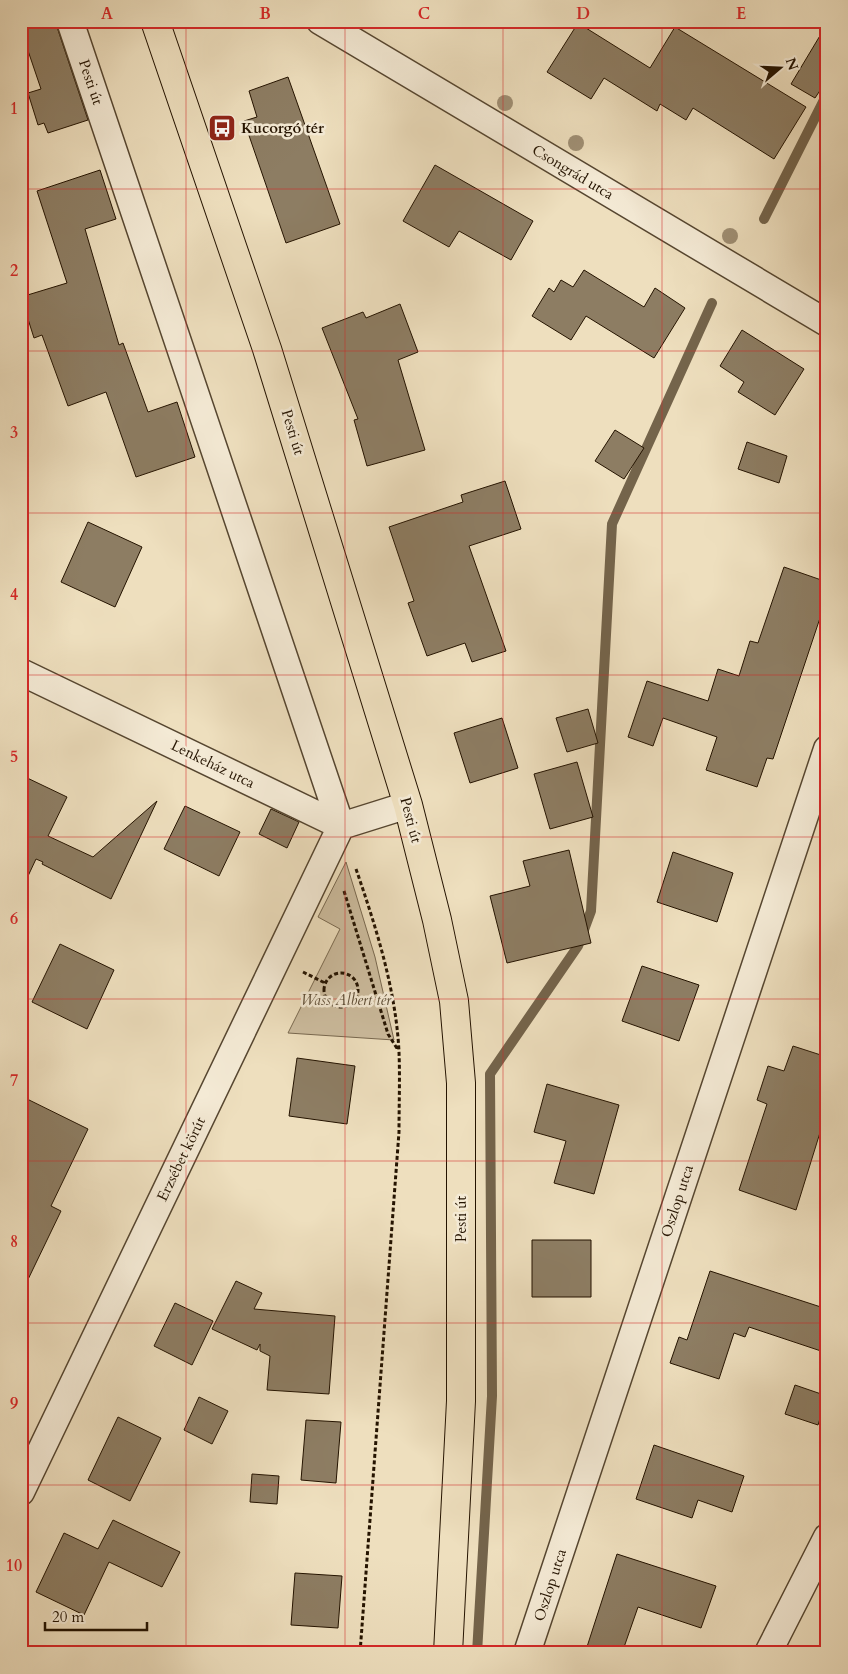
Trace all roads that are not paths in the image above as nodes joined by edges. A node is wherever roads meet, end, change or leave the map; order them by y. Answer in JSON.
{"nodes":[{"id":1,"x":70,"y":21,"type":"edge"},
{"id":2,"x":155,"y":21,"type":"edge"},
{"id":3,"x":320,"y":21,"type":"edge"},
{"id":4,"x":827,"y":323,"type":"edge"},
{"id":5,"x":21,"y":672,"type":"edge"},
{"id":6,"x":827,"y":749,"type":"edge"},
{"id":7,"x":408,"y":805,"type":"junction"},
{"id":8,"x":336,"y":837,"type":"junction"},
{"id":9,"x":21,"y":1492,"type":"edge"},
{"id":10,"x":827,"y":1537,"type":"edge"},
{"id":11,"x":448,"y":1653,"type":"edge"},
{"id":12,"x":527,"y":1653,"type":"edge"},
{"id":13,"x":768,"y":1653,"type":"edge"}],
"edges":[{"from":1,"to":8,"type":"street","name":"Pesti út"},
{"from":2,"to":7,"type":"main road","name":"Pesti út"},
{"from":3,"to":4,"type":"street","name":"Csongrád utca"},
{"from":5,"to":8,"type":"street","name":"Lenkeház utca"},
{"from":6,"to":12,"type":"street","name":"Oszlop utca"},
{"from":7,"to":8,"type":"street"},
{"from":7,"to":11,"type":"main road","name":"Pesti út"},
{"from":8,"to":9,"type":"street","name":"Erzsébet körút"},
{"from":10,"to":13,"type":"street"}]}
